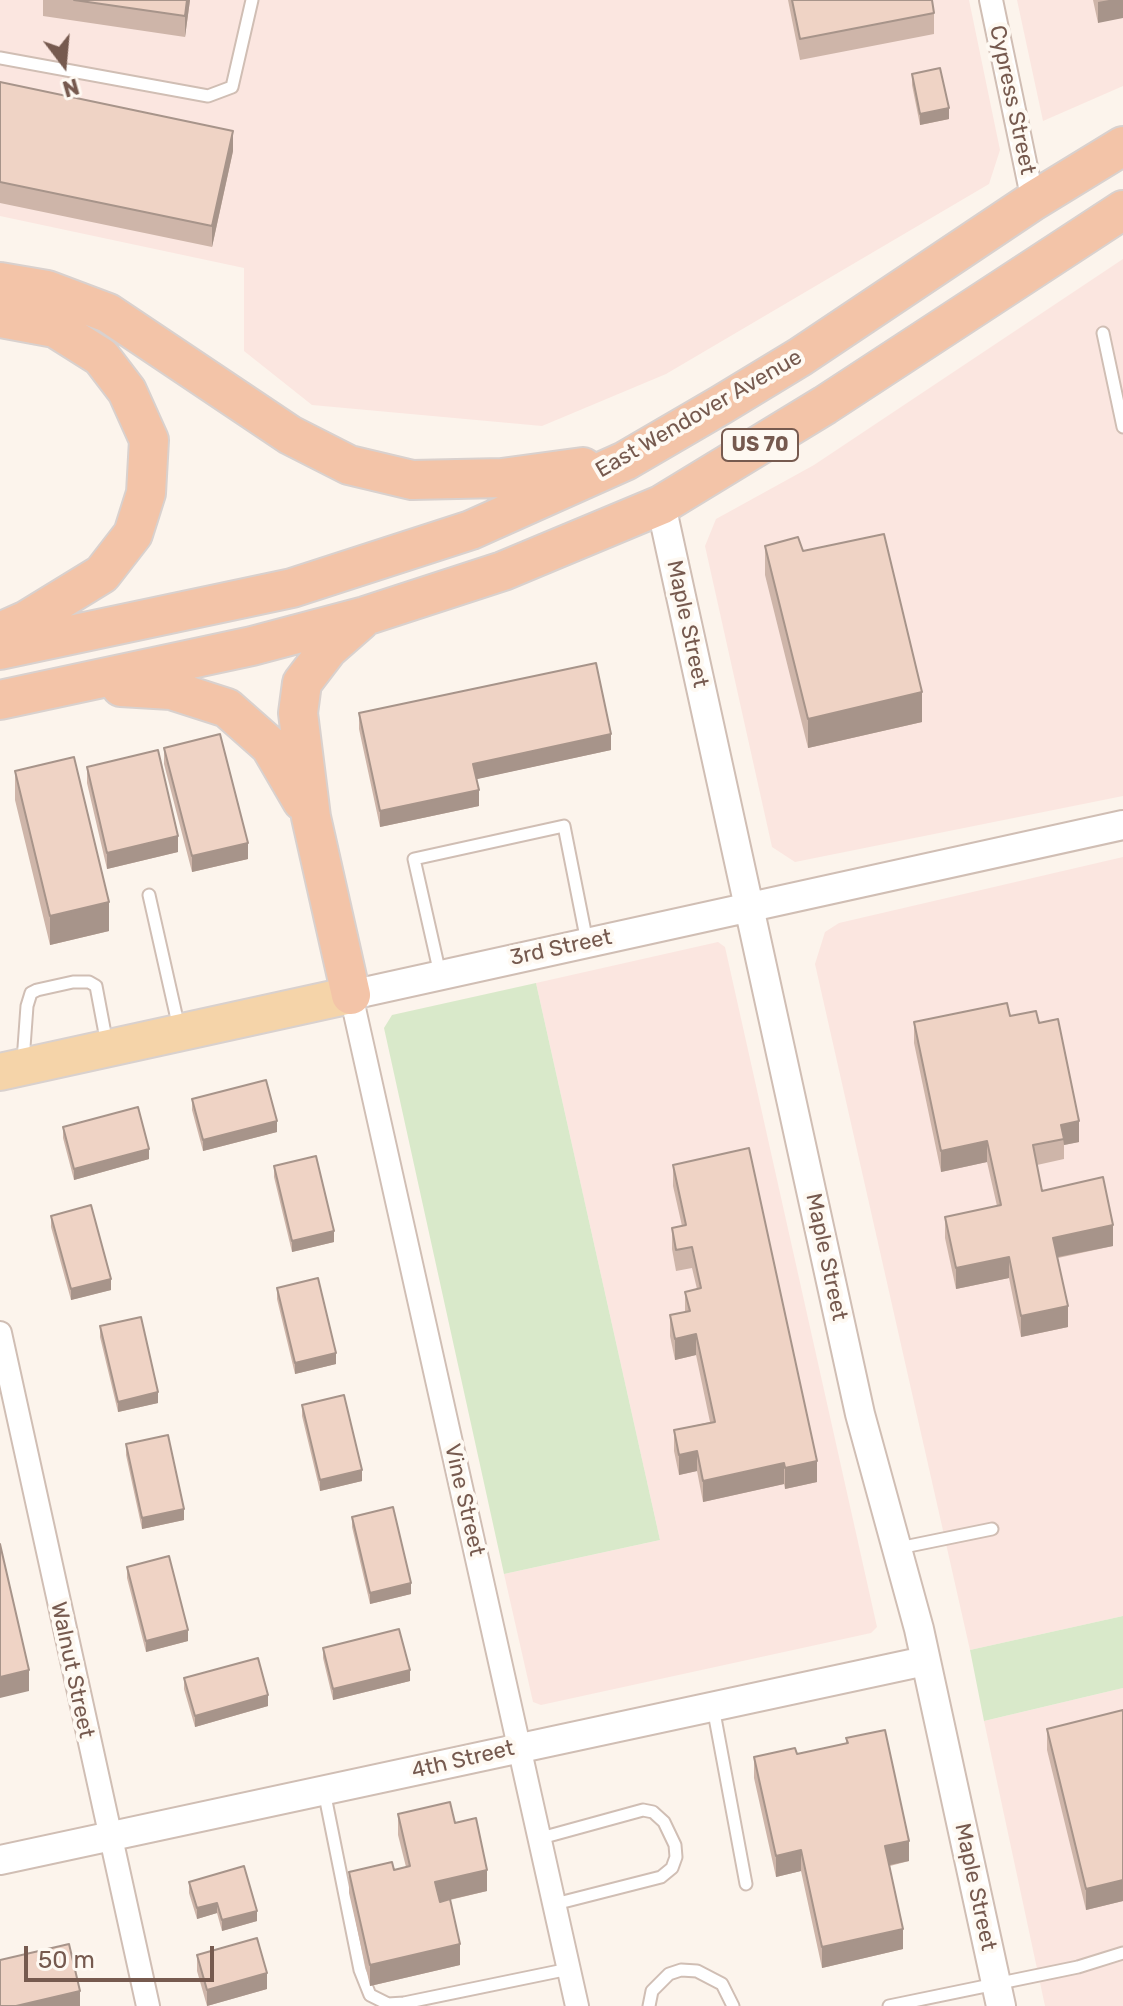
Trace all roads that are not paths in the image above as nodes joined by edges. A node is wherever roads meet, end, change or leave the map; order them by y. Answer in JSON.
{"nodes":[{"id":1,"x":252,"y":0,"type":"edge"},
{"id":2,"x":991,"y":0,"type":"edge"},
{"id":3,"x":0,"y":58,"type":"edge"},
{"id":4,"x":1123,"y":146,"type":"edge"},
{"id":5,"x":1033,"y":201,"type":"junction"},
{"id":6,"x":1123,"y":210,"type":"edge"},
{"id":7,"x":0,"y":282,"type":"edge"},
{"id":8,"x":0,"y":318,"type":"edge"},
{"id":9,"x":1103,"y":333,"type":"dead end"},
{"id":10,"x":721,"y":405,"type":"junction"},
{"id":11,"x":1123,"y":427,"type":"edge"},
{"id":12,"x":625,"y":461,"type":"junction"},
{"id":13,"x":661,"y":505,"type":"junction"},
{"id":14,"x":365,"y":616,"type":"junction"},
{"id":15,"x":0,"y":632,"type":"edge"},
{"id":16,"x":0,"y":650,"type":"edge"},
{"id":17,"x":74,"y":684,"type":"junction"},
{"id":18,"x":0,"y":700,"type":"edge"},
{"id":19,"x":311,"y":817,"type":"junction"},
{"id":20,"x":1123,"y":825,"type":"edge"},
{"id":21,"x":149,"y":895,"type":"dead end"},
{"id":22,"x":749,"y":907,"type":"junction"},
{"id":23,"x":587,"y":943,"type":"junction"},
{"id":24,"x":440,"y":975,"type":"junction"},
{"id":25,"x":351,"y":995,"type":"junction"},
{"id":26,"x":180,"y":1032,"type":"junction"},
{"id":27,"x":108,"y":1048,"type":"junction"},
{"id":28,"x":12,"y":1070,"type":"edge"},
{"id":29,"x":0,"y":1333,"type":"edge"},
{"id":30,"x":992,"y":1529,"type":"dead end"},
{"id":31,"x":897,"y":1548,"type":"junction"},
{"id":32,"x":925,"y":1661,"type":"junction"},
{"id":33,"x":713,"y":1706,"type":"junction"},
{"id":34,"x":519,"y":1747,"type":"junction"},
{"id":35,"x":324,"y":1791,"type":"junction"},
{"id":36,"x":108,"y":1837,"type":"junction"},
{"id":37,"x":541,"y":1838,"type":"junction"},
{"id":38,"x":0,"y":1860,"type":"edge"},
{"id":39,"x":746,"y":1884,"type":"dead end"},
{"id":40,"x":555,"y":1904,"type":"junction"},
{"id":41,"x":1123,"y":1953,"type":"edge"},
{"id":42,"x":569,"y":1969,"type":"junction"},
{"id":43,"x":998,"y":1995,"type":"edge"},
{"id":44,"x":148,"y":2006,"type":"edge"},
{"id":45,"x":577,"y":2006,"type":"edge"},
{"id":46,"x":649,"y":2006,"type":"edge"},
{"id":47,"x":733,"y":2006,"type":"edge"},
{"id":48,"x":889,"y":2006,"type":"edge"}],
"edges":[{"from":1,"to":3,"type":"lane"},
{"from":2,"to":5,"type":"street","name":"Cypress Street"},
{"from":4,"to":5,"type":"highway","name":"East Wendover Avenue","number":"US 70"},
{"from":5,"to":10,"type":"highway","name":"East Wendover Avenue","number":"US 70"},
{"from":6,"to":13,"type":"highway","number":"US 70"},
{"from":7,"to":12,"type":"highway"},
{"from":8,"to":15,"type":"highway"},
{"from":9,"to":11,"type":"lane"},
{"from":10,"to":12,"type":"highway","name":"East Wendover Avenue","number":"US 70"},
{"from":10,"to":13,"type":"highway"},
{"from":12,"to":16,"type":"highway","name":"East Wendover Avenue","number":"US 70"},
{"from":13,"to":14,"type":"highway","number":"US 70"},
{"from":13,"to":22,"type":"street","name":"Maple Street"},
{"from":14,"to":17,"type":"highway","number":"US 70"},
{"from":14,"to":19,"type":"highway"},
{"from":17,"to":18,"type":"highway","number":"US 70"},
{"from":17,"to":19,"type":"highway"},
{"from":19,"to":25,"type":"highway"},
{"from":20,"to":22,"type":"street","name":"3rd Street"},
{"from":21,"to":26,"type":"lane"},
{"from":22,"to":23,"type":"street","name":"3rd Street"},
{"from":22,"to":31,"type":"street","name":"Maple Street"},
{"from":23,"to":24,"type":"street","name":"3rd Street"},
{"from":23,"to":24,"type":"lane"},
{"from":24,"to":25,"type":"street","name":"3rd Street"},
{"from":25,"to":26,"type":"main road","name":"3rd Street"},
{"from":25,"to":34,"type":"street","name":"Vine Street"},
{"from":26,"to":27,"type":"main road","name":"3rd Street"},
{"from":27,"to":28,"type":"main road","name":"3rd Street"},
{"from":27,"to":28,"type":"lane"},
{"from":29,"to":36,"type":"street","name":"Walnut Street"},
{"from":30,"to":31,"type":"lane"},
{"from":31,"to":32,"type":"street","name":"Maple Street"},
{"from":32,"to":33,"type":"street","name":"4th Street"},
{"from":32,"to":43,"type":"street","name":"Maple Street"},
{"from":33,"to":34,"type":"street","name":"4th Street"},
{"from":33,"to":39,"type":"lane"},
{"from":34,"to":35,"type":"street","name":"4th Street"},
{"from":34,"to":37,"type":"street","name":"Vine Street"},
{"from":35,"to":36,"type":"street","name":"4th Street"},
{"from":35,"to":42,"type":"lane"},
{"from":36,"to":38,"type":"street","name":"4th Street"},
{"from":36,"to":44,"type":"street","name":"Walnut Street"},
{"from":37,"to":40,"type":"street","name":"Vine Street"},
{"from":37,"to":40,"type":"lane"},
{"from":40,"to":42,"type":"street","name":"Vine Street"},
{"from":41,"to":43,"type":"lane"},
{"from":42,"to":45,"type":"street","name":"Vine Street"},
{"from":43,"to":48,"type":"lane"},
{"from":46,"to":47,"type":"lane"}]}
